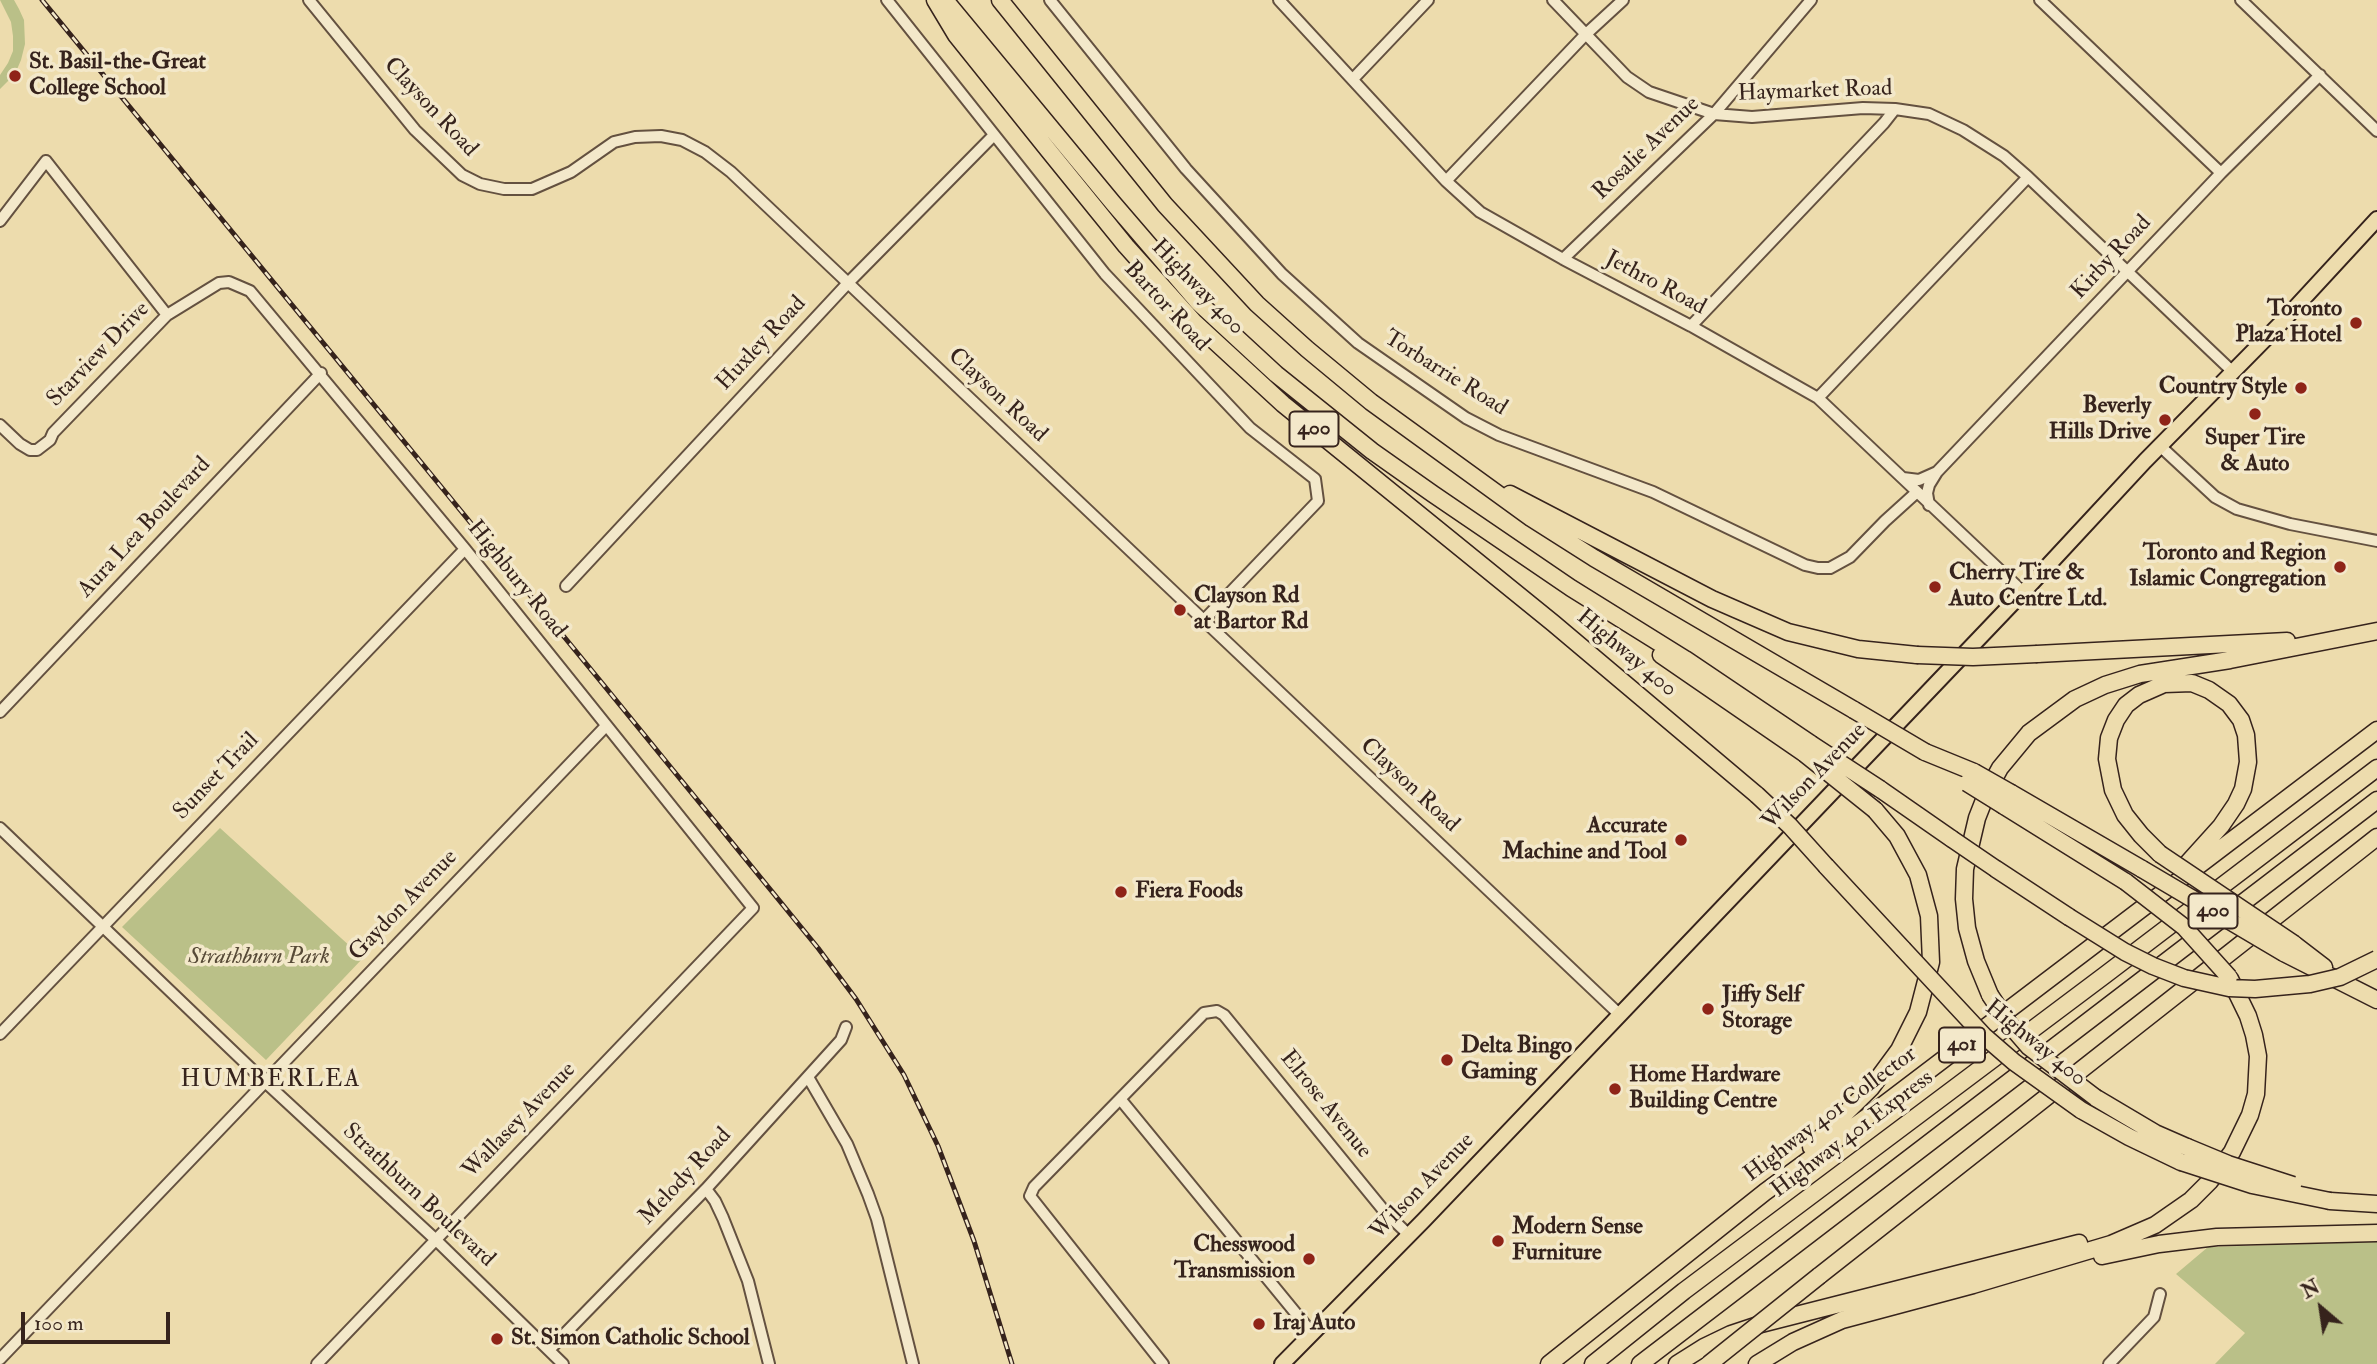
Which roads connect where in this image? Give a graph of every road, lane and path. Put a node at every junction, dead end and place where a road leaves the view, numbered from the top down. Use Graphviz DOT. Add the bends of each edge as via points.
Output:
graph roads {
  1 [pos="309,0"];
  2 [pos="887,0"];
  3 [pos="935,0"];
  4 [pos="945,0"];
  5 [pos="1000,0"];
  6 [pos="1050,0"];
  7 [pos="1279,0"];
  8 [pos="1428,0"];
  9 [pos="1553,0"];
  10 [pos="1623,0"];
  11 [pos="1811,0"];
  12 [pos="2039,0"];
  13 [pos="2241,0"];
  14 [pos="1585,35"];
  15 [pos="2320,75"];
  16 [pos="1353,79"];
  17 [pos="1895,108"];
  18 [pos="1714,114"];
  19 [pos="2377,131"];
  20 [pos="994,135"];
  21 [pos="2221,173"];
  22 [pos="2028,177"];
  23 [pos="1446,181"];
  24 [pos="2377,219"];
  25 [pos="0,221"];
  26 [pos="1563,260"];
  27 [pos="2128,272"];
  28 [pos="848,283"];
  29 [pos="239,285"];
  30 [pos="167,315"];
  31 [pos="1691,326"];
  32 [pos="2233,372"];
  33 [pos="321,373"];
  34 [pos="1818,398"];
  35 [pos="0,425"];
  36 [pos="2160,446"];
  37 [pos="1937,472"];
  38 [pos="1473,476"];
  39 [pos="1903,478"];
  40 [pos="1917,492"];
  41 [pos="1929,505"];
  42 [pos="2377,541"];
  43 [pos="465,550"];
  44 [pos="566,586"];
  45 [pos="2023,593"];
  46 [pos="1204,621"];
  47 [pos="2377,631"];
  48 [pos="2345,638"];
  49 [pos="0,712"];
  50 [pos="606,726"];
  51 [pos="2377,730"];
  52 [pos="1808,749"];
  53 [pos="2377,768"];
  54 [pos="2007,800"];
  55 [pos="2377,800"];
  56 [pos="0,828"];
  57 [pos="2377,837"];
  58 [pos="753,908"];
  59 [pos="2139,911"];
  60 [pos="104,926"];
  61 [pos="2289,948"];
  62 [pos="2377,958"];
  63 [pos="2377,1000"];
  64 [pos="1619,1014"];
  65 [pos="846,1027"];
  66 [pos="0,1034"];
  67 [pos="808,1077"];
  68 [pos="264,1082"];
  69 [pos="1121,1100"];
  70 [pos="2184,1154"];
  71 [pos="2210,1181"];
  72 [pos="706,1189"];
  73 [pos="1765,1192"];
  74 [pos="2377,1203"];
  75 [pos="2377,1233"];
  76 [pos="1409,1235"];
  77 [pos="436,1240"];
  78 [pos="1997,1278"];
  79 [pos="2160,1294"];
  80 [pos="1312,1333"];
  81 [pos="549,1350"];
  82 [pos="0,1359"];
  83 [pos="317,1364"];
  84 [pos="564,1364"];
  85 [pos="768,1364"];
  86 [pos="913,1364"];
  87 [pos="1163,1364"];
  88 [pos="1282,1364"];
  89 [pos="1549,1364"];
  90 [pos="1593,1364"];
  91 [pos="1640,1364"];
  92 [pos="1677,1364"];
  93 [pos="1709,1364"];
  94 [pos="1757,1364"];
  95 [pos="2109,1364"];
  1 -- 28 [label="street, Clayson Road" via="410,124 443,160 470,180 525,190 560,177 614,142 650,135 682,140 731,172"];
  2 -- 20 [label="street, Bartor Road"];
  3 -- 70 [label="highway, Highway 400 / 400, bridge" via="956,35 1049,151 1195,323 1283,404 1543,614 1756,795 1984,1036 2014,1062 2081,1110 2129,1137"];
  4 -- 52 [label="highway" via="1190,293 1276,374 1372,451 1613,616 1677,668"];
  5 -- 38 [label="highway, Highway 400 / 400" via="1165,205 1257,304 1371,402"];
  6 -- 40 [label="street, Torbarrie Road" via="1186,169 1282,274 1358,344 1466,418 1499,435 1653,492 1818,568 1830,568 1850,557"];
  7 -- 16 [label="street, Jethro Road"];
  8 -- 16 [label="street"];
  9 -- 14 [label="street, Haymarket Road"];
  10 -- 14 [label="street"];
  11 -- 18 [label="street, Rosalie Avenue"];
  12 -- 21 [label="street"];
  13 -- 15 [label="street"];
  14 -- 18 [label="street, Haymarket Road" via="1649,92"];
  14 -- 23 [label="street"];
  15 -- 19 [label="street"];
  15 -- 21 [label="street, Kirby Road"];
  16 -- 23 [label="street, Jethro Road"];
  17 -- 18 [label="street, Haymarket Road" via="1752,117"];
  17 -- 22 [label="street, Haymarket Road" via="1929,114 1963,130"];
  17 -- 31 [label="street"];
  18 -- 26 [label="street, Rosalie Avenue"];
  20 -- 28 [label="street, Huxley Road"];
  20 -- 46 [label="street, Bartor Road" via="1105,274 1181,356 1257,435 1315,479 1318,501"];
  21 -- 27 [label="street, Kirby Road"];
  22 -- 27 [label="street, Haymarket Road"];
  22 -- 34 [label="street"];
  23 -- 26 [label="street, Jethro Road" via="1480,212"];
  24 -- 32 [label="main road, Wilson Avenue"];
  25 -- 30 [label="street" via="47,161"];
  26 -- 31 [label="street, Jethro Road"];
  27 -- 32 [label="street, Haymarket Road"];
  27 -- 37 [label="street, Kirby Road"];
  28 -- 44 [label="street, Huxley Road"];
  28 -- 46 [label="street, Clayson Road"];
  29 -- 30 [label="street, Starview Drive" via="211,286"];
  29 -- 33 [label="street, Highbury Road" via="258,299"];
  30 -- 35 [label="street, Starview Drive" via="37,450 20,444"];
  31 -- 34 [label="street, Jethro Road"];
  32 -- 36 [label="main road, Wilson Avenue"];
  33 -- 43 [label="street, Highbury Road"];
  33 -- 49 [label="street, Aura Lea Boulevard"];
  34 -- 39 [label="street, Jethro Road"];
  36 -- 42 [label="street" via="2215,497 2237,509"];
  36 -- 45 [label="main road, Wilson Avenue"];
  37 -- 39 [label="street" via="1919,480"];
  37 -- 41 [label="street, Kirby Road" via="1929,485"];
  38 -- 48 [label="highway, bridge" via="1712,599 1788,632 1858,649 1973,657"];
  38 -- 54 [label="highway, Highway 400 / 400, bridge" via="1594,558"];
  39 -- 40 [label="street, Jethro Road"];
  40 -- 41 [label="street, Jethro Road"];
  41 -- 45 [label="street, Jethro Road"];
  43 -- 50 [label="street, Highbury Road"];
  43 -- 60 [label="street, Sunset Trail"];
  45 -- 64 [label="main road, Wilson Avenue"];
  46 -- 64 [label="street, Clayson Road"];
  47 -- 48 [label="highway"];
  48 -- 70 [label="highway, bridge" via="2140,674 2075,699 2029,733 2000,768 1977,818 1965,869 1964,899 1967,928 1990,995 2029,1047 2096,1098"];
  50 -- 58 [label="street, Highbury Road"];
  50 -- 68 [label="street, Gaydon Avenue"];
  51 -- 59 [label="highway, Highway 401 Collector / 401"];
  52 -- 62 [label="highway, bridge" via="1880,789 2125,952 2184,978 2229,988 2310,984"];
  52 -- 73 [label="highway, bridge" via="1875,810 1907,852 1926,900 1931,962 1918,1012 1886,1069"];
  53 -- 90 [label="highway, Highway 401 Express / 401"];
  54 -- 61 [label="highway, 400, bridge"];
  54 -- 71 [label="highway, bridge" via="2184,927 2229,977 2254,1035 2256,1094 2241,1136"];
  55 -- 91 [label="highway, 401"];
  56 -- 60 [label="street, Strathburn Boulevard"];
  57 -- 93 [label="highway, bridge"];
  58 -- 77 [label="street, Wallasey Avenue"];
  59 -- 61 [label="highway, bridge" via="2181,871 2221,826 2236,804 2246,776 2249,748 2241,720 2229,704 2192,683 2164,684 2126,705 2109,738 2107,759 2113,790 2125,815 2160,853"];
  59 -- 73 [label="highway, Highway 401 Collector / 401"];
  60 -- 66 [label="street, Sunset Trail"];
  60 -- 68 [label="street, Strathburn Boulevard"];
  61 -- 63 [label="highway"];
  64 -- 76 [label="main road, Wilson Avenue"];
  65 -- 67 [label="street, Melody Road" via="841,1040"];
  67 -- 72 [label="street, Melody Road"];
  67 -- 86 [label="street" via="847,1144 868,1194"];
  68 -- 77 [label="street, Strathburn Boulevard"];
  68 -- 82 [label="street, Gaydon Avenue"];
  69 -- 76 [label="street, Elrose Avenue" via="1204,1013 1217,1011"];
  69 -- 80 [label="street"];
  69 -- 87 [label="street" via="1030,1196"];
  70 -- 74 [label="highway, bridge" via="2330,1197"];
  71 -- 78 [label="highway" via="2174,1214 2137,1234"];
  71 -- 92 [label="highway" via="2122,1228 2027,1258 1761,1324 1731,1334"];
  72 -- 81 [label="street, Melody Road"];
  72 -- 85 [label="street" via="748,1281"];
  73 -- 89 [label="highway, Highway 401 Collector / 401"];
  75 -- 78 [label="highway" via="2185,1240"];
  76 -- 80 [label="main road, Wilson Avenue"];
  77 -- 81 [label="street, Strathburn Boulevard"];
  77 -- 83 [label="street, Wallasey Avenue"];
  78 -- 94 [label="highway" via="1829,1325"];
  79 -- 95 [label="street" via="2154,1317"];
  80 -- 88 [label="main road, Wilson Avenue"];
  81 -- 84 [label="street, Strathburn Boulevard"];
}
